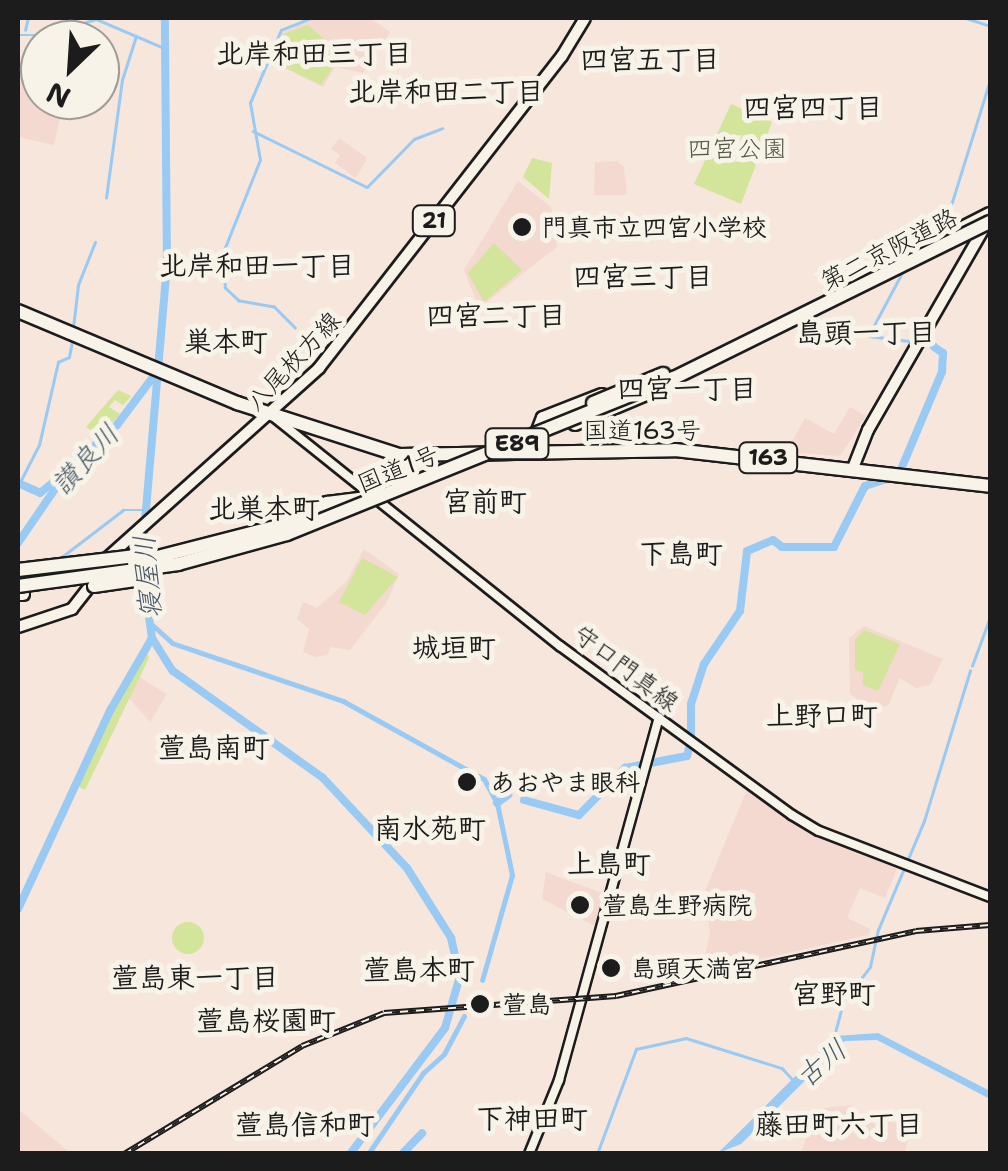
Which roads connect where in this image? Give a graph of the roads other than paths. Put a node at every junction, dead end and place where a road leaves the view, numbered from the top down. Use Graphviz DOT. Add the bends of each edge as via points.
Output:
graph roads {
  1 [pos="585,18"];
  2 [pos="990,219"];
  3 [pos="873,278"];
  4 [pos="18,309"];
  5 [pos="737,350"];
  6 [pos="639,382"];
  7 [pos="274,413"];
  8 [pos="287,424"];
  9 [pos="531,451"];
  10 [pos="422,454"];
  11 [pos="855,467"];
  12 [pos="990,484"];
  13 [pos="382,498"];
  14 [pos="271,536"];
  15 [pos="197,550"];
  16 [pos="135,568"];
  17 [pos="98,574"];
  18 [pos="21,584"];
  19 [pos="18,626"];
  20 [pos="659,718"];
  21 [pos="990,897"];
  22 [pos="528,1154"];
  1 -- 7 [label="main road, 八尾枚方線 / 21" via="346,334"];
  2 -- 3 [label="highway, 国道1号"];
  2 -- 11 [label="main road" via="868,430"];
  2 -- 14 [label="highway, 第二京阪道路 / E89, bridge" via="734,344"];
  2 -- 18 [label="highway, 第二京阪道路 / E89, bridge" via="674,378 255,544 146,570"];
  3 -- 5 [label="highway, 国道1号, bridge"];
  3 -- 6 [label="highway, 国道1号, bridge"];
  4 -- 7 [label="highway, 国道163号 / 163"];
  5 -- 9 [label="highway, bridge" via="540,438"];
  5 -- 14 [label="highway, 国道1号, bridge"];
  6 -- 9 [label="highway, bridge" via="543,418"];
  6 -- 15 [label="highway, 国道1号, bridge" via="364,498"];
  7 -- 8 [label="highway, 国道163号 / 163"];
  7 -- 10 [label="highway, 国道163号 / 163"];
  7 -- 17 [label="main road, 八尾枚方線 / 21" via="136,527"];
  8 -- 10 [label="highway, 国道163号 / 163"];
  8 -- 13 [label="main road, 守口門真線"];
  9 -- 10 [label="highway, 国道163号 / 163"];
  9 -- 11 [label="highway, 国道163号 / 163" via="676,447"];
  10 -- 13 [label="highway" via="411,482"];
  11 -- 12 [label="highway, 国道163号 / 163"];
  13 -- 14 [label="highway, bridge" via="342,517"];
  13 -- 15 [label="highway, bridge" via="327,502"];
  13 -- 20 [label="main road, 守口門真線"];
  14 -- 16 [label="highway, 国道1号, bridge"];
  14 -- 18 [label="highway, 第二京阪道路 / E89, bridge"];
  15 -- 16 [label="highway, 国道1号, bridge"];
  16 -- 17 [label="highway, 国道1号"];
  17 -- 18 [label="highway, 国道1号"];
  17 -- 19 [label="main road, 八尾枚方線 / 21" via="72,610"];
  20 -- 21 [label="main road, 守口門真線" via="818,831"];
  20 -- 22 [label="main road" via="559,1080"];
}
